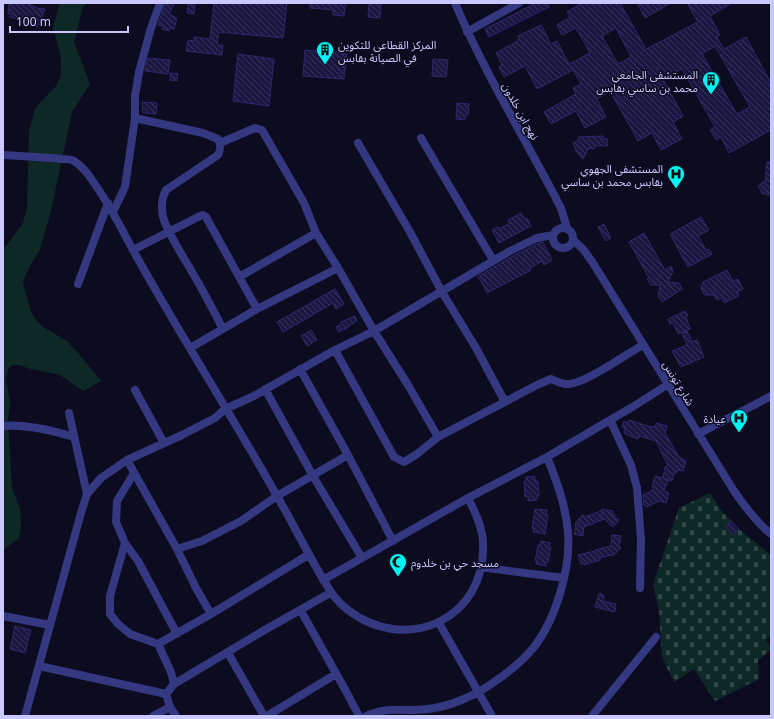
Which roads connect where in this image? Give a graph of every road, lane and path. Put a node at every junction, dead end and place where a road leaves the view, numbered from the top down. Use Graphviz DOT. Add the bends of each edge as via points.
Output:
graph roads {
  1 [pos="160,3"];
  2 [pos="455,3"];
  3 [pos="519,3"];
  4 [pos="467,32"];
  5 [pos="135,118"];
  6 [pos="421,138"];
  7 [pos="220,143"];
  8 [pos="358,143"];
  9 [pos="3,155"];
  10 [pos="108,203"];
  11 [pos="113,212"];
  12 [pos="567,228"];
  13 [pos="169,231"];
  14 [pos="316,233"];
  15 [pos="553,235"];
  16 [pos="573,240"];
  17 [pos="133,250"];
  18 [pos="493,260"];
  19 [pos="338,268"];
  20 [pos="240,277"];
  21 [pos="78,284"];
  22 [pos="442,292"];
  23 [pos="257,309"];
  24 [pos="223,329"];
  25 [pos="374,331"];
  26 [pos="643,345"];
  27 [pos="190,348"];
  28 [pos="335,350"];
  29 [pos="300,369"];
  30 [pos="667,385"];
  31 [pos="265,389"];
  32 [pos="135,390"];
  33 [pos="771,396"];
  34 [pos="505,402"];
  35 [pos="225,409"];
  36 [pos="69,412"];
  37 [pos="610,420"];
  38 [pos="3,426"];
  39 [pos="698,434"];
  40 [pos="74,437"];
  41 [pos="438,437"];
  42 [pos="164,443"];
  43 [pos="348,455"];
  44 [pos="547,457"];
  45 [pos="127,460"];
  46 [pos="134,473"];
  47 [pos="313,476"];
  48 [pos="87,494"];
  49 [pos="277,496"];
  50 [pos="468,498"];
  51 [pos="771,534"];
  52 [pos="393,541"];
  53 [pos="125,542"];
  54 [pos="177,549"];
  55 [pos="308,555"];
  56 [pos="362,558"];
  57 [pos="480,567"];
  58 [pos="564,578"];
  59 [pos="323,580"];
  60 [pos="640,588"];
  61 [pos="330,593"];
  62 [pos="301,611"];
  63 [pos="211,614"];
  64 [pos="3,616"];
  65 [pos="439,623"];
  66 [pos="50,625"];
  67 [pos="176,634"];
  68 [pos="656,637"];
  69 [pos="158,644"];
  70 [pos="228,652"];
  71 [pos="39,666"];
  72 [pos="336,674"];
  73 [pos="174,684"];
  74 [pos="478,692"];
  75 [pos="166,694"];
  76 [pos="170,707"];
  77 [pos="25,716"];
  78 [pos="153,716"];
  79 [pos="176,716"];
  80 [pos="265,716"];
  81 [pos="359,716"];
  82 [pos="366,716"];
  83 [pos="492,716"];
  84 [pos="592,716"];
  1 -- 5 [label="street" via="141,61 135,96"];
  2 -- 4 [label="street, نهج ابن خلدون"];
  3 -- 4 [label="street"];
  4 -- 12 [label="street, نهج ابن خلدون" via="560,204"];
  5 -- 7 [label="street" via="203,133 218,139"];
  5 -- 11 [label="street" via="125,187"];
  6 -- 18 [label="street"];
  7 -- 13 [label="street" via="221,150 218,155 166,190 161,206"];
  7 -- 14 [label="street" via="255,128 262,130 304,203"];
  8 -- 22 [label="street"];
  9 -- 10 [label="street" via="73,160 87,173"];
  10 -- 11 [label="street"];
  10 -- 21 [label="street"];
  11 -- 17 [label="street"];
  12 -- 15 [label="street" via="560,228"];
  12 -- 16 [label="street" via="572,233"];
  13 -- 17 [label="street"];
  13 -- 20 [label="street" via="203,215"];
  13 -- 24 [label="street"];
  14 -- 19 [label="street"];
  14 -- 20 [label="street"];
  15 -- 16 [label="street" via="554,243 561,247 568,246"];
  15 -- 18 [label="street" via="537,238"];
  16 -- 26 [label="street, شارع تونس" via="588,255"];
  17 -- 27 [label="street"];
  18 -- 22 [label="street"];
  19 -- 23 [label="street"];
  19 -- 25 [label="street"];
  20 -- 23 [label="street"];
  22 -- 25 [label="street"];
  22 -- 34 [label="street"];
  23 -- 24 [label="street"];
  24 -- 27 [label="street"];
  25 -- 28 [label="street"];
  25 -- 41 [label="street"];
  26 -- 30 [label="street, شارع تونس"];
  26 -- 34 [label="street" via="588,378 575,383 561,384 551,379"];
  27 -- 35 [label="street"];
  28 -- 29 [label="street"];
  28 -- 41 [label="street" via="394,457 404,462"];
  29 -- 31 [label="street"];
  29 -- 43 [label="street"];
  30 -- 37 [label="street"];
  30 -- 39 [label="street, شارع تونس"];
  31 -- 35 [label="street"];
  31 -- 47 [label="street"];
  32 -- 42 [label="street"];
  33 -- 39 [label="street"];
  34 -- 41 [label="street"];
  35 -- 42 [label="street" via="215,418"];
  35 -- 49 [label="street"];
  36 -- 40 [label="street"];
  37 -- 44 [label="street"];
  37 -- 60 [label="street" via="631,465 637,488 641,540"];
  38 -- 40 [label="street" via="18,425 52,430"];
  39 -- 51 [label="street, شارع تونس" via="747,510"];
  40 -- 48 [label="street"];
  42 -- 45 [label="street"];
  43 -- 47 [label="street"];
  43 -- 52 [label="street"];
  44 -- 50 [label="street"];
  44 -- 58 [label="street" via="566,516 568,546"];
  45 -- 46 [label="street"];
  45 -- 48 [label="street" via="101,478"];
  46 -- 53 [label="street" via="117,501 116,522"];
  46 -- 54 [label="street"];
  47 -- 49 [label="street"];
  47 -- 56 [label="street"];
  48 -- 66 [label="street"];
  49 -- 54 [label="street" via="241,521 202,541"];
  49 -- 55 [label="street"];
  50 -- 52 [label="street"];
  50 -- 57 [label="street" via="482,530"];
  52 -- 56 [label="street"];
  53 -- 67 [label="street" via="138,561"];
  53 -- 69 [label="street" via="110,596 110,614 130,634"];
  54 -- 63 [label="street"];
  55 -- 59 [label="street"];
  55 -- 63 [label="street"];
  56 -- 59 [label="street"];
  57 -- 58 [label="street"];
  57 -- 65 [label="street" via="470,594"];
  58 -- 74 [label="street" via="556,605 534,647 512,669"];
  59 -- 61 [label="street"];
  61 -- 62 [label="street"];
  61 -- 65 [label="street" via="361,619 388,629 408,630"];
  62 -- 70 [label="street"];
  62 -- 72 [label="street"];
  63 -- 67 [label="street"];
  64 -- 66 [label="street"];
  65 -- 74 [label="street"];
  66 -- 71 [label="street"];
  67 -- 69 [label="street"];
  68 -- 84 [label="street"];
  69 -- 73 [label="street"];
  70 -- 73 [label="street"];
  70 -- 80 [label="street"];
  71 -- 75 [label="street"];
  71 -- 77 [label="street"];
  72 -- 80 [label="street"];
  72 -- 81 [label="street"];
  73 -- 75 [label="street"];
  74 -- 82 [label="street" via="442,706 414,710 396,709"];
  74 -- 83 [label="street"];
  75 -- 76 [label="street"];
  76 -- 78 [label="street"];
  76 -- 79 [label="street"];
}
